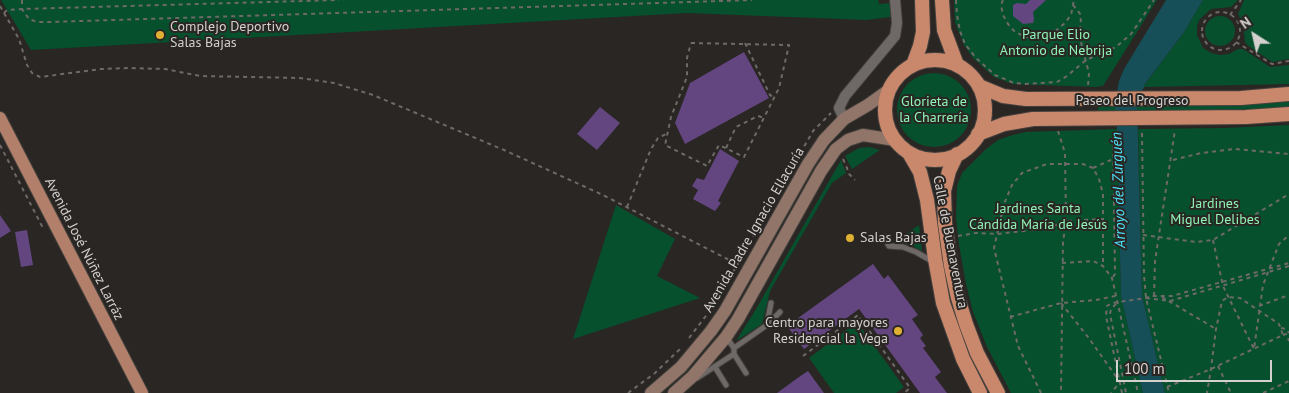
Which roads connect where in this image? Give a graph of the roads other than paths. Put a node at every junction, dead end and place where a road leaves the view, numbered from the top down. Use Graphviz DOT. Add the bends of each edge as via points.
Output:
graph roads {
  1 [pos="896,0"];
  2 [pos="922,0"];
  3 [pos="942,0"];
  4 [pos="913,65"];
  5 [pos="957,65"];
  6 [pos="978,86"];
  7 [pos="888,90"];
  8 [pos="1289,94"];
  9 [pos="1289,114"];
  10 [pos="0,118"];
  11 [pos="844,119"];
  12 [pos="978,134"];
  13 [pos="895,140"];
  14 [pos="909,153"];
  15 [pos="957,154"];
  16 [pos="884,237"];
  17 [pos="935,259"];
  18 [pos="771,303"];
  19 [pos="780,312"];
  20 [pos="767,325"];
  21 [pos="726,337"];
  22 [pos="734,348"];
  23 [pos="734,354"];
  24 [pos="715,367"];
  25 [pos="746,373"];
  26 [pos="726,385"];
  27 [pos="676,392"];
  28 [pos="142,393"];
  29 [pos="651,393"];
  30 [pos="980,393"];
  31 [pos="998,393"];
  1 -- 11 [label="street" via="895,36 845,96 839,108"];
  2 -- 4 [label="highway" via="923,32"];
  3 -- 5 [label="highway" via="944,30"];
  4 -- 5 [label="highway" via="927,60 942,60"];
  4 -- 7 [label="highway" via="903,71"];
  5 -- 6 [label="highway"];
  6 -- 8 [label="highway, Paseo del Progreso" via="1015,98 1241,98"];
  6 -- 12 [label="highway" via="984,110"];
  7 -- 11 [label="main road, Avenida Padre Ignacio Ellacuría"];
  7 -- 13 [label="highway" via="884,107 887,125"];
  9 -- 12 [label="highway, Paseo del Progreso" via="1022,120"];
  10 -- 28 [label="main road, Avenida José Núñez Larráz" via="18,167"];
  11 -- 29 [label="main road, Avenida Padre Ignacio Ellacuría" via="824,140 742,267 725,311 699,348"];
  12 -- 15 [label="highway"];
  13 -- 14 [label="highway"];
  13 -- 21 [label="main road, Avenida Padre Ignacio Ellacuría" via="863,135 848,140 836,150"];
  14 -- 15 [label="highway" via="925,159"];
  14 -- 17 [label="highway, Calle de Buenaventura" via="920,172 927,200"];
  15 -- 31 [label="highway, Calle de Buenaventura" via="944,191 951,266 966,324"];
  16 -- 17 [label="lane" via="889,246 903,247 926,259"];
  17 -- 30 [label="highway, Calle de Buenaventura" via="951,328"];
  18 -- 20 [label="lane"];
  19 -- 20 [label="lane"];
  20 -- 22 [label="lane"];
  21 -- 22 [label="lane"];
  21 -- 27 [label="main road, Avenida Padre Ignacio Ellacuría"];
  22 -- 23 [label="lane"];
  23 -- 24 [label="lane, Avenida Padre Ignacio Ellacuría"];
  23 -- 25 [label="lane"];
  24 -- 26 [label="lane"];
  24 -- 27 [label="lane, Avenida Padre Ignacio Ellacuría"];
}
